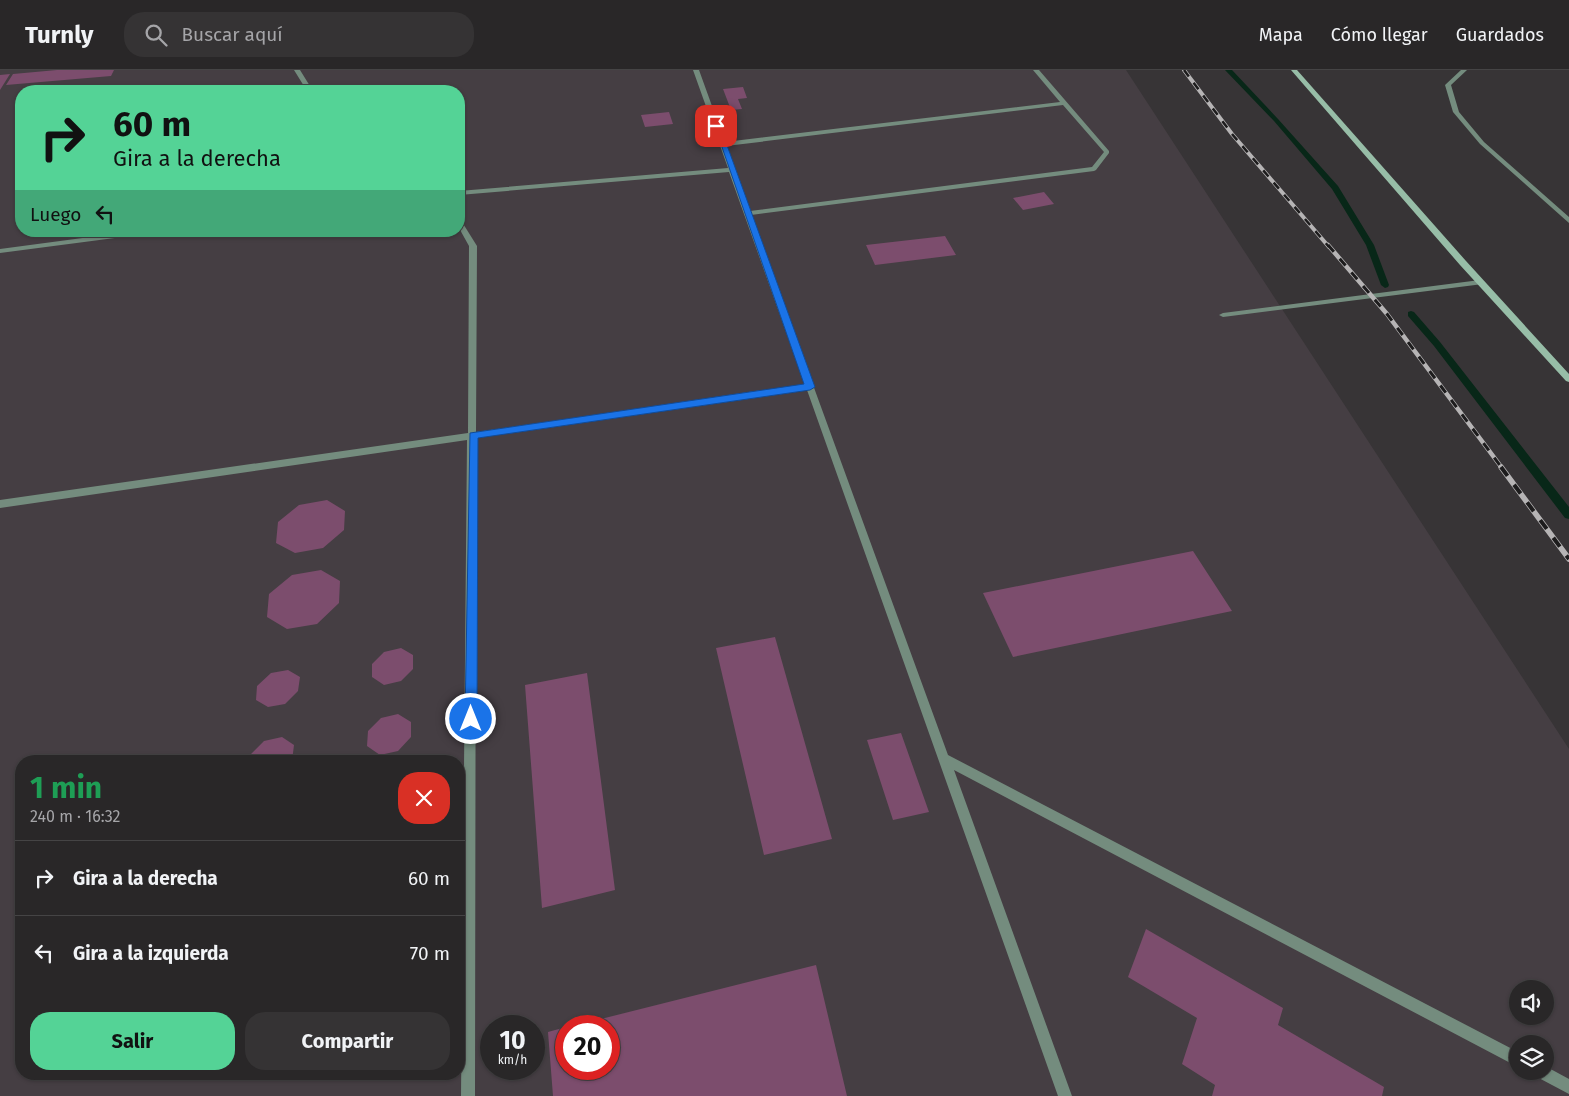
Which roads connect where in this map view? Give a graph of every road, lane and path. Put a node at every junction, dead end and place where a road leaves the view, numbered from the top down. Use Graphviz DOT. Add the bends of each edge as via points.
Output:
graph roads {
  1 [pos="297,70"];
  2 [pos="696,70"];
  3 [pos="1036,70"];
  4 [pos="1294,70"];
  5 [pos="1464,70"];
  6 [pos="306,85"];
  7 [pos="1065,103"];
  8 [pos="723,144"];
  9 [pos="732,170"];
  10 [pos="465,192"];
  11 [pos="747,213"];
  12 [pos="1569,221"];
  13 [pos="465,232"];
  14 [pos="107,237"];
  15 [pos="0,251"];
  16 [pos="1480,282"];
  17 [pos="1223,315"];
  18 [pos="1569,380"];
  19 [pos="810,387"];
  20 [pos="473,436"];
  21 [pos="0,504"];
  22 [pos="944,759"];
  23 [pos="1509,1055"];
  24 [pos="1554,1079"];
  25 [pos="1569,1087"];
  26 [pos="468,1096"];
  27 [pos="1065,1096"];
  1 -- 6 [label="lane"];
  2 -- 8 [label="lane"];
  3 -- 7 [label="lane"];
  4 -- 16 [label="main road"];
  5 -- 12 [label="lane" via="1448,85 1456,112 1482,143"];
  7 -- 8 [label="lane"];
  7 -- 11 [label="lane" via="1107,152 1094,169"];
  8 -- 9 [label="lane"];
  9 -- 10 [label="lane"];
  9 -- 11 [label="lane"];
  11 -- 19 [label="lane"];
  13 -- 20 [label="lane" via="474,246"];
  14 -- 15 [label="lane"];
  16 -- 17 [label="lane"];
  16 -- 18 [label="main road"];
  19 -- 20 [label="lane"];
  19 -- 22 [label="lane"];
  20 -- 21 [label="lane"];
  20 -- 26 [label="lane"];
  22 -- 23 [label="lane"];
  22 -- 27 [label="lane"];
  24 -- 25 [label="lane"];
}
